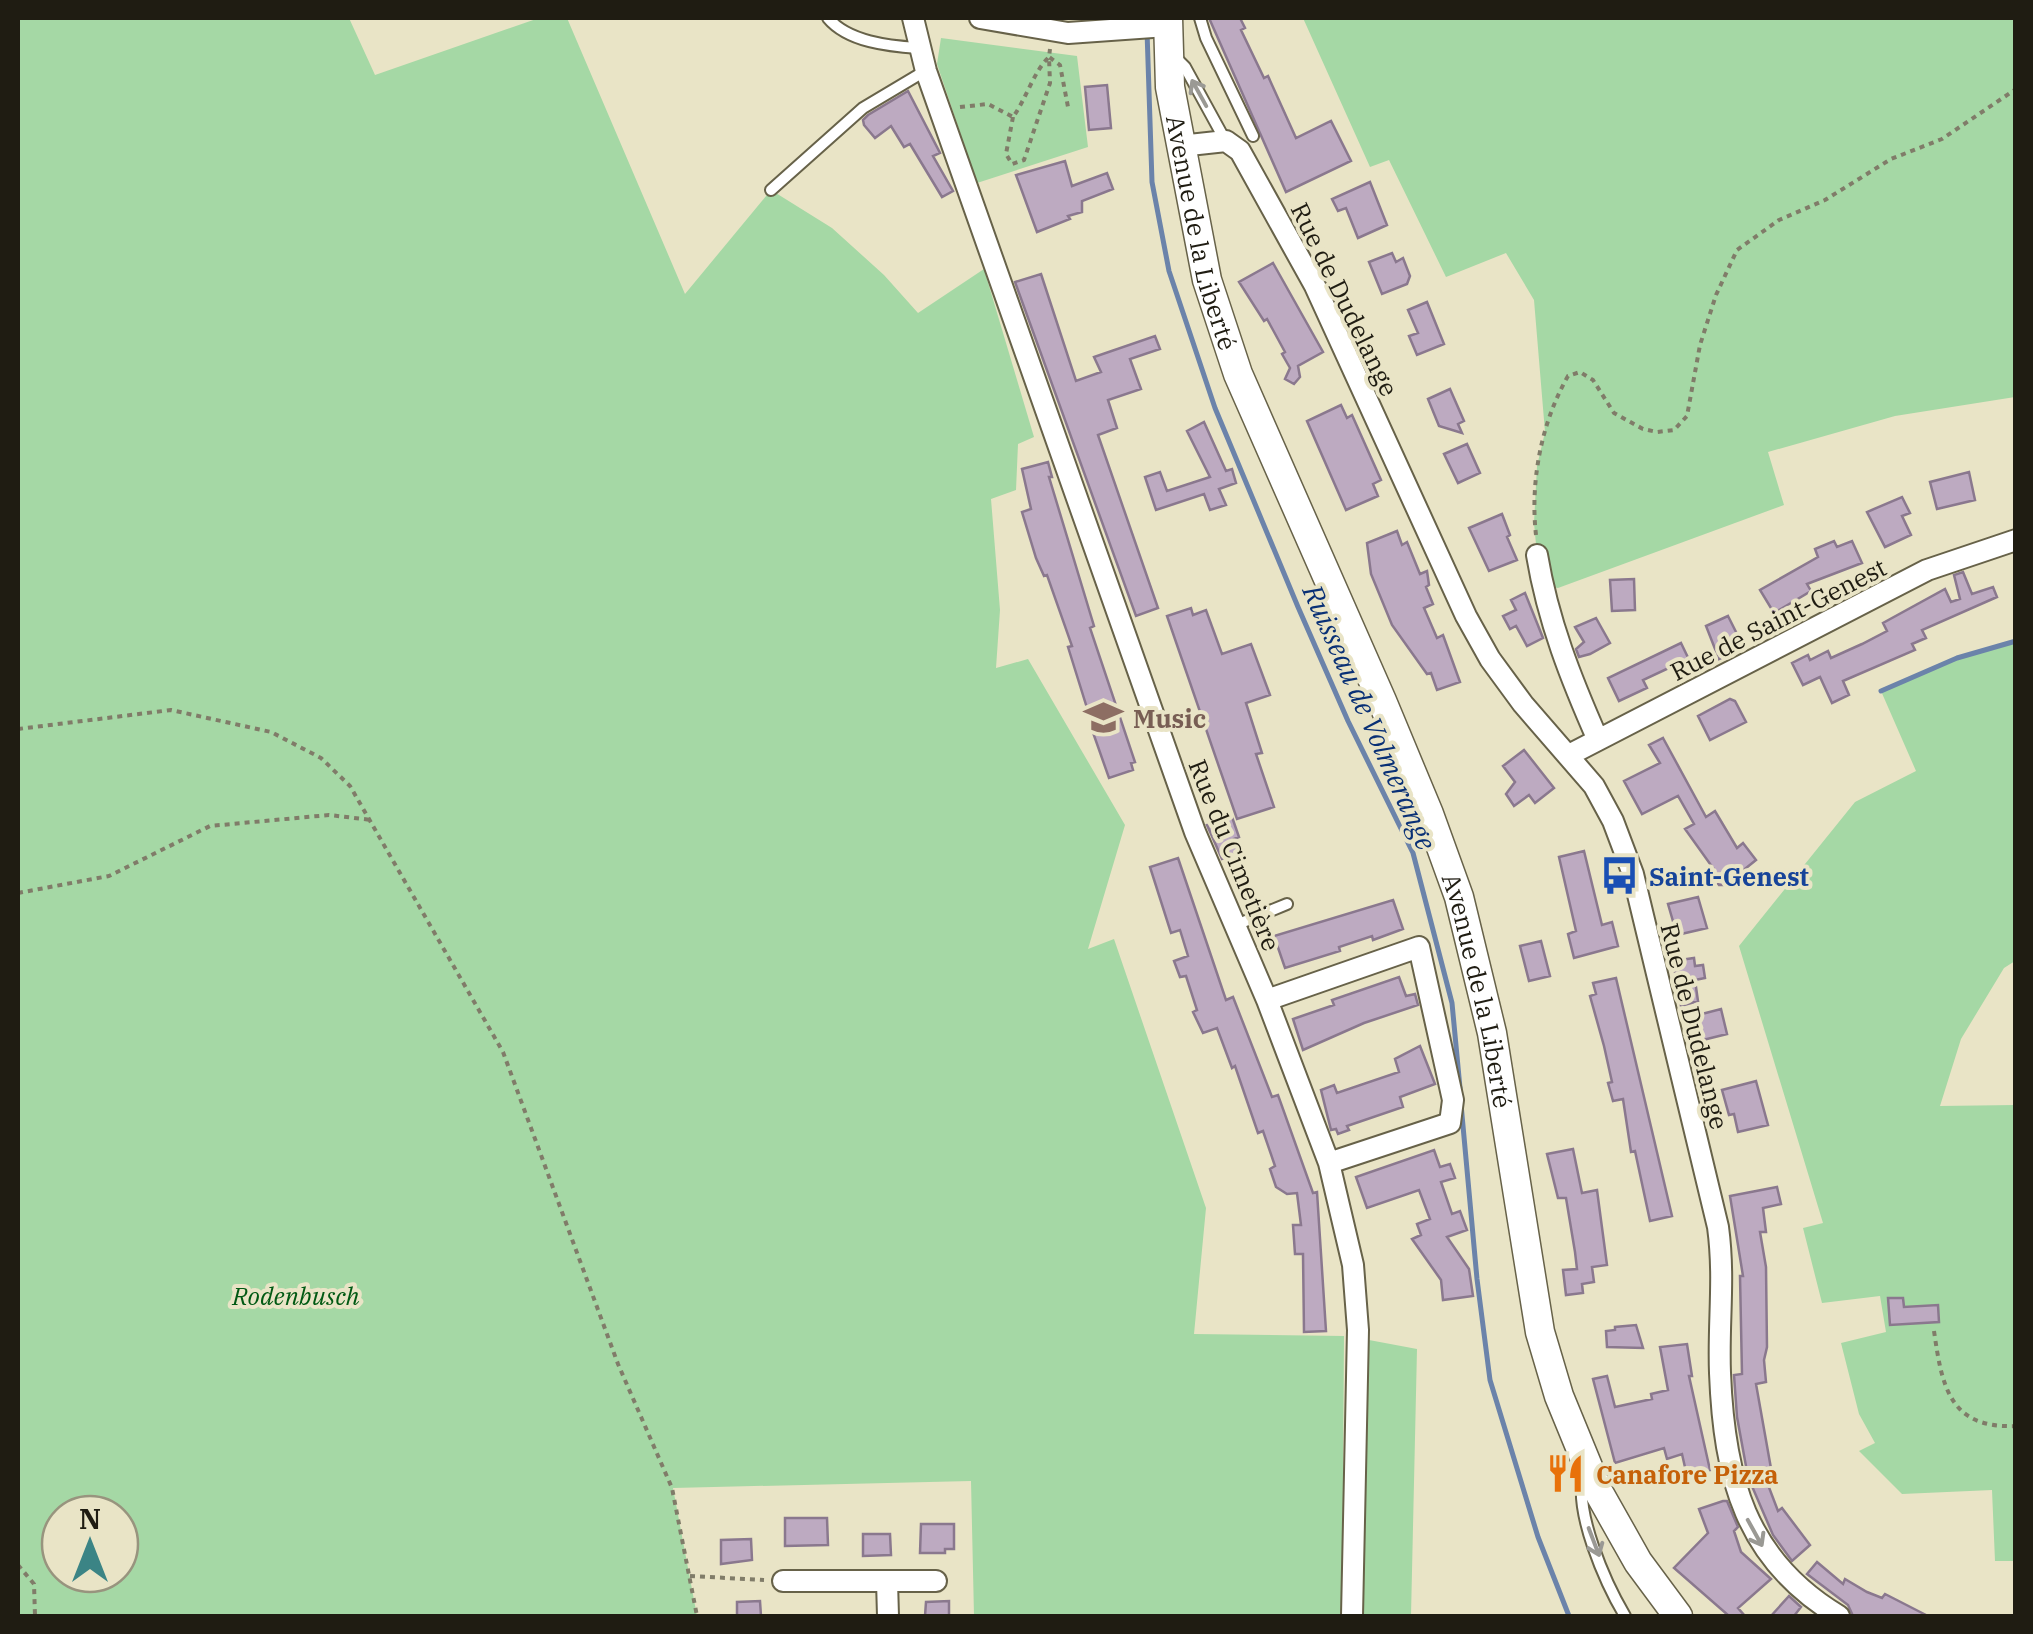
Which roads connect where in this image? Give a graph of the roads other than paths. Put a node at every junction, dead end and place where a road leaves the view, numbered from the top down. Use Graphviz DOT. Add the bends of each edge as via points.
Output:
graph roads {
  1 [pos="828,18"];
  2 [pos="914,18"];
  3 [pos="980,18"];
  4 [pos="1200,18"];
  5 [pos="1168,31"];
  6 [pos="918,48"];
  7 [pos="926,71"];
  8 [pos="1253,136"];
  9 [pos="1226,140"];
  10 [pos="1180,146"];
  11 [pos="771,190"];
  12 [pos="2016,540"];
  13 [pos="1538,555"];
  14 [pos="1598,740"];
  15 [pos="1569,755"];
  16 [pos="1287,904"];
  17 [pos="1234,926"];
  18 [pos="1267,1000"];
  19 [pos="1329,1163"];
  20 [pos="1587,1464"];
  21 [pos="784,1580"];
  22 [pos="936,1580"];
  23 [pos="888,1582"];
  24 [pos="888,1616"];
  25 [pos="1352,1616"];
  26 [pos="1625,1616"];
  27 [pos="1678,1616"];
  28 [pos="1839,1616"];
  1 -- 6 [label="lane" via="875,44"];
  2 -- 6 [label="street, Rue du Cimetière"];
  3 -- 5 [label="street" via="1052,32"];
  4 -- 8 [label="lane"];
  9 -- 5 [label="lane, one-way"];
  5 -- 10 [label="main road, Avenue de la Liberté"];
  6 -- 7 [label="street, Rue du Cimetière"];
  7 -- 11 [label="lane" via="863,108"];
  7 -- 17 [label="street, Rue du Cimetière"];
  9 -- 10 [label="street"];
  9 -- 15 [label="street, Rue de Dudelange" via="1240,150 1316,286 1466,616 1523,704"];
  10 -- 20 [label="main road, Avenue de la Liberté" via="1207,280 1238,374 1382,700 1459,897 1492,1033 1540,1332"];
  12 -- 14 [label="street, Rue de Saint-Genest" via="1927,570"];
  13 -- 14 [label="street" via="1564,662"];
  14 -- 15 [label="street, Rue de Saint-Genest"];
  15 -- 28 [label="street, Rue de Dudelange, one-way" via="1613,821 1633,874 1718,1227 1724,1270 1720,1371 1735,1492 1754,1535 1780,1570"];
  16 -- 17 [label="lane"];
  17 -- 18 [label="street, Rue du Cimetière"];
  18 -- 19 [label="street, Rue du Cimetière"];
  18 -- 19 [label="street" via="1419,947 1453,1100 1450,1123"];
  19 -- 25 [label="street, Rue du Cimetière" via="1353,1265 1358,1330"];
  20 -- 26 [label="lane, one-way" via="1581,1508"];
  20 -- 27 [label="main road, Avenue de la Liberté" via="1638,1562"];
  21 -- 23 [label="street"];
  22 -- 23 [label="street"];
  23 -- 24 [label="street"];
}
